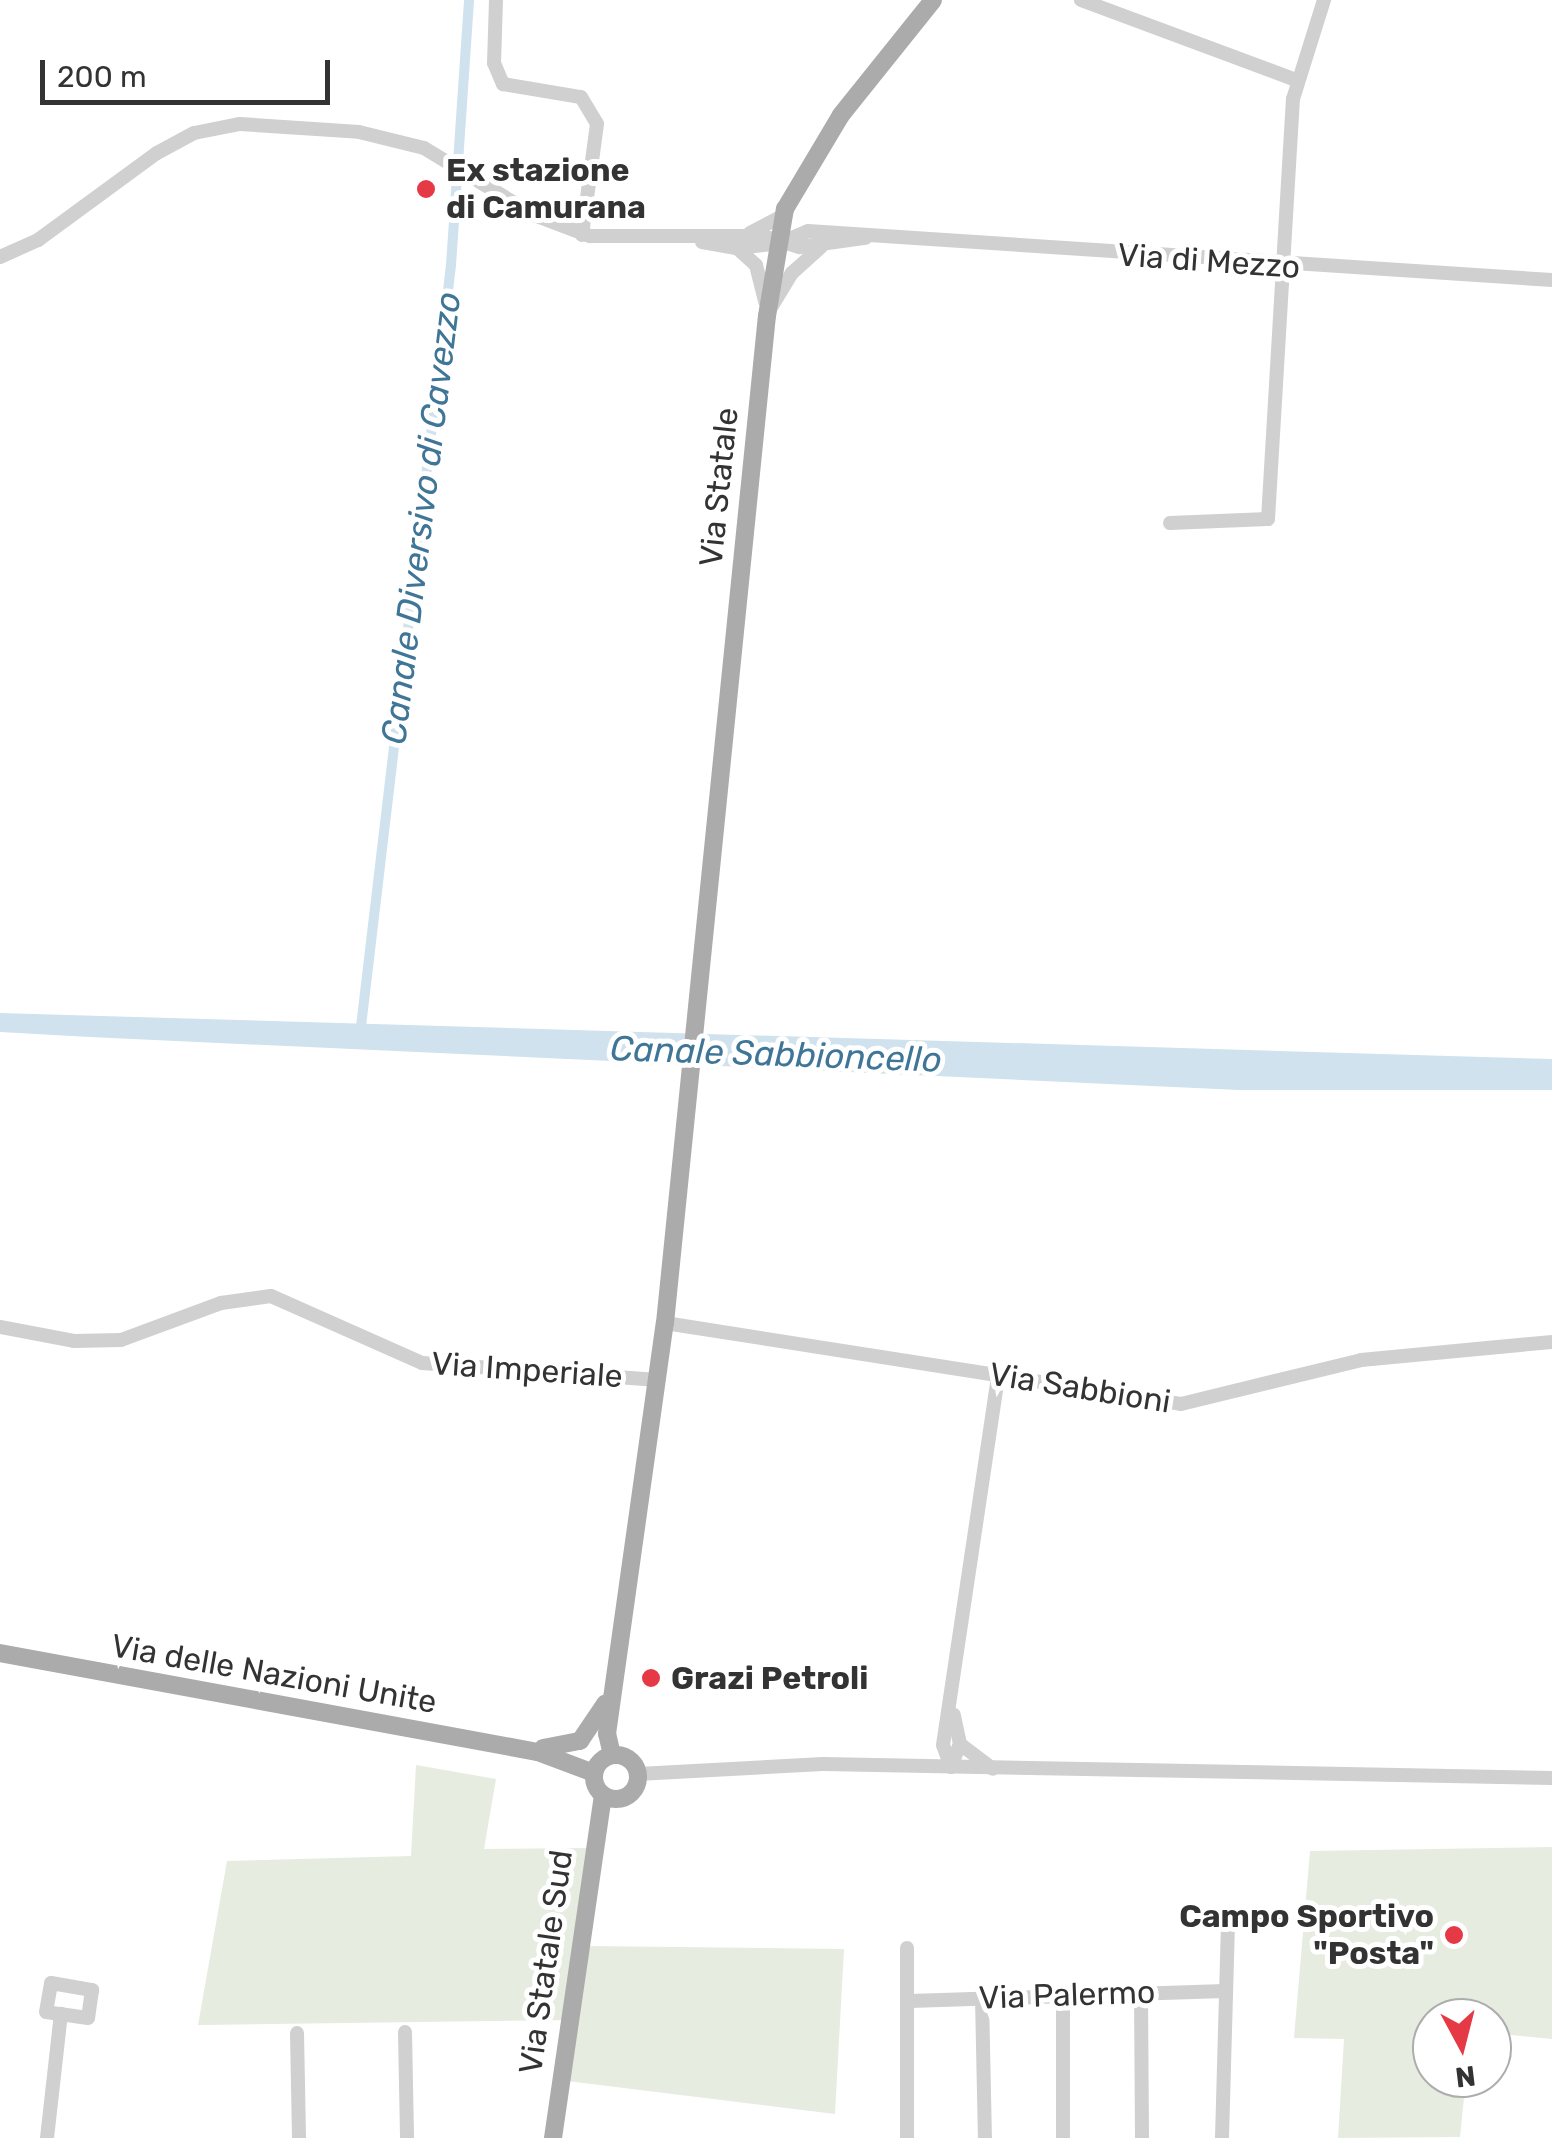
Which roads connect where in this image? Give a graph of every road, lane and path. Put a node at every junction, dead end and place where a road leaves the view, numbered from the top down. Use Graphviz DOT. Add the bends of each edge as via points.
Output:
graph roads {
  1 [pos="496,0"];
  2 [pos="932,0"];
  3 [pos="1082,0"];
  4 [pos="1324,0"];
  5 [pos="1296,80"];
  6 [pos="785,209"];
  7 [pos="798,230"];
  8 [pos="582,234"];
  9 [pos="865,238"];
  10 [pos="739,242"];
  11 [pos="780,243"];
  12 [pos="822,246"];
  13 [pos="0,257"];
  14 [pos="1283,266"];
  15 [pos="1552,280"];
  16 [pos="766,316"];
  17 [pos="1170,523"];
  18 [pos="665,1323"];
  19 [pos="0,1327"];
  20 [pos="1552,1342"];
  21 [pos="998,1375"];
  22 [pos="658,1380"];
  23 [pos="0,1654"];
  24 [pos="616,1672"];
  25 [pos="954,1714"];
  26 [pos="960,1744"];
  27 [pos="943,1745"];
  28 [pos="538,1752"];
  29 [pos="612,1755"];
  30 [pos="908,1766"];
  31 [pos="950,1768"];
  32 [pos="993,1769"];
  33 [pos="594,1772"];
  34 [pos="638,1774"];
  35 [pos="1552,1778"];
  36 [pos="603,1794"];
  37 [pos="1278,1916"];
  38 [pos="907,1948"];
  39 [pos="1224,1992"];
  40 [pos="1140,1993"];
  41 [pos="1063,1994"];
  42 [pos="982,1998"];
  43 [pos="910,2001"];
  44 [pos="61,2014"];
  45 [pos="297,2032"];
  46 [pos="405,2032"];
  47 [pos="47,2138"];
  48 [pos="299,2138"];
  49 [pos="407,2138"];
  50 [pos="553,2138"];
  51 [pos="907,2138"];
  52 [pos="985,2138"];
  53 [pos="1064,2138"];
  54 [pos="1142,2138"];
  55 [pos="1222,2138"];
  1 -- 8 [label="street" via="494,63 503,84 581,97 596,124"];
  2 -- 6 [label="main road, Via Statale" via="841,116"];
  3 -- 5 [label="street"];
  4 -- 5 [label="street"];
  5 -- 14 [label="street"];
  6 -- 7 [label="street"];
  6 -- 10 [label="street"];
  6 -- 11 [label="main road, Via Statale"];
  7 -- 9 [label="street"];
  7 -- 11 [label="street"];
  8 -- 10 [label="street"];
  8 -- 13 [label="street" via="534,215 439,154 293,124 194,132 38,240"];
  9 -- 12 [label="street"];
  9 -- 14 [label="street, Via di Mezzo"];
  10 -- 11 [label="street"];
  10 -- 16 [label="street" via="756,265"];
  11 -- 12 [label="street"];
  11 -- 16 [label="main road, Via Statale"];
  12 -- 16 [label="street" via="792,272"];
  14 -- 15 [label="street, Via di Mezzo"];
  14 -- 17 [label="street" via="1268,519"];
  16 -- 18 [label="main road, Via Statale"];
  18 -- 21 [label="street, Via Sabbioni"];
  18 -- 22 [label="main road, Via Statale"];
  19 -- 22 [label="street, Via Imperiale" via="110,1341 221,1303 271,1296 422,1363"];
  20 -- 21 [label="street, Via Sabbioni" via="1361,1360 1181,1404"];
  21 -- 25 [label="street"];
  22 -- 24 [label="main road, Via Statale"];
  23 -- 28 [label="main road, Via delle Nazioni Unite"];
  24 -- 28 [label="main road, Via delle Nazioni Unite" via="586,1737"];
  24 -- 29 [label="main road"];
  25 -- 26 [label="street"];
  25 -- 27 [label="street"];
  26 -- 31 [label="street"];
  26 -- 32 [label="street"];
  27 -- 30 [label="street"];
  27 -- 31 [label="street"];
  28 -- 33 [label="main road, Via delle Nazioni Unite"];
  29 -- 33 [label="main road"];
  29 -- 34 [label="main road" via="629,1758"];
  30 -- 31 [label="street"];
  30 -- 34 [label="street"];
  31 -- 32 [label="street"];
  32 -- 35 [label="street"];
  33 -- 36 [label="main road"];
  34 -- 36 [label="main road" via="630,1794"];
  36 -- 50 [label="main road, Via Statale Sud"];
  37 -- 39 [label="street" via="1229,1920"];
  38 -- 43 [label="street"];
  39 -- 40 [label="street, Via Palermo"];
  39 -- 55 [label="street"];
  40 -- 41 [label="street, Via Palermo"];
  40 -- 54 [label="street"];
  41 -- 42 [label="street, Via Palermo"];
  41 -- 53 [label="street"];
  42 -- 43 [label="street, Via Palermo"];
  42 -- 52 [label="street"];
  43 -- 51 [label="street"];
  44 -- 47 [label="street"];
  45 -- 48 [label="street"];
  46 -- 49 [label="street"];
}
